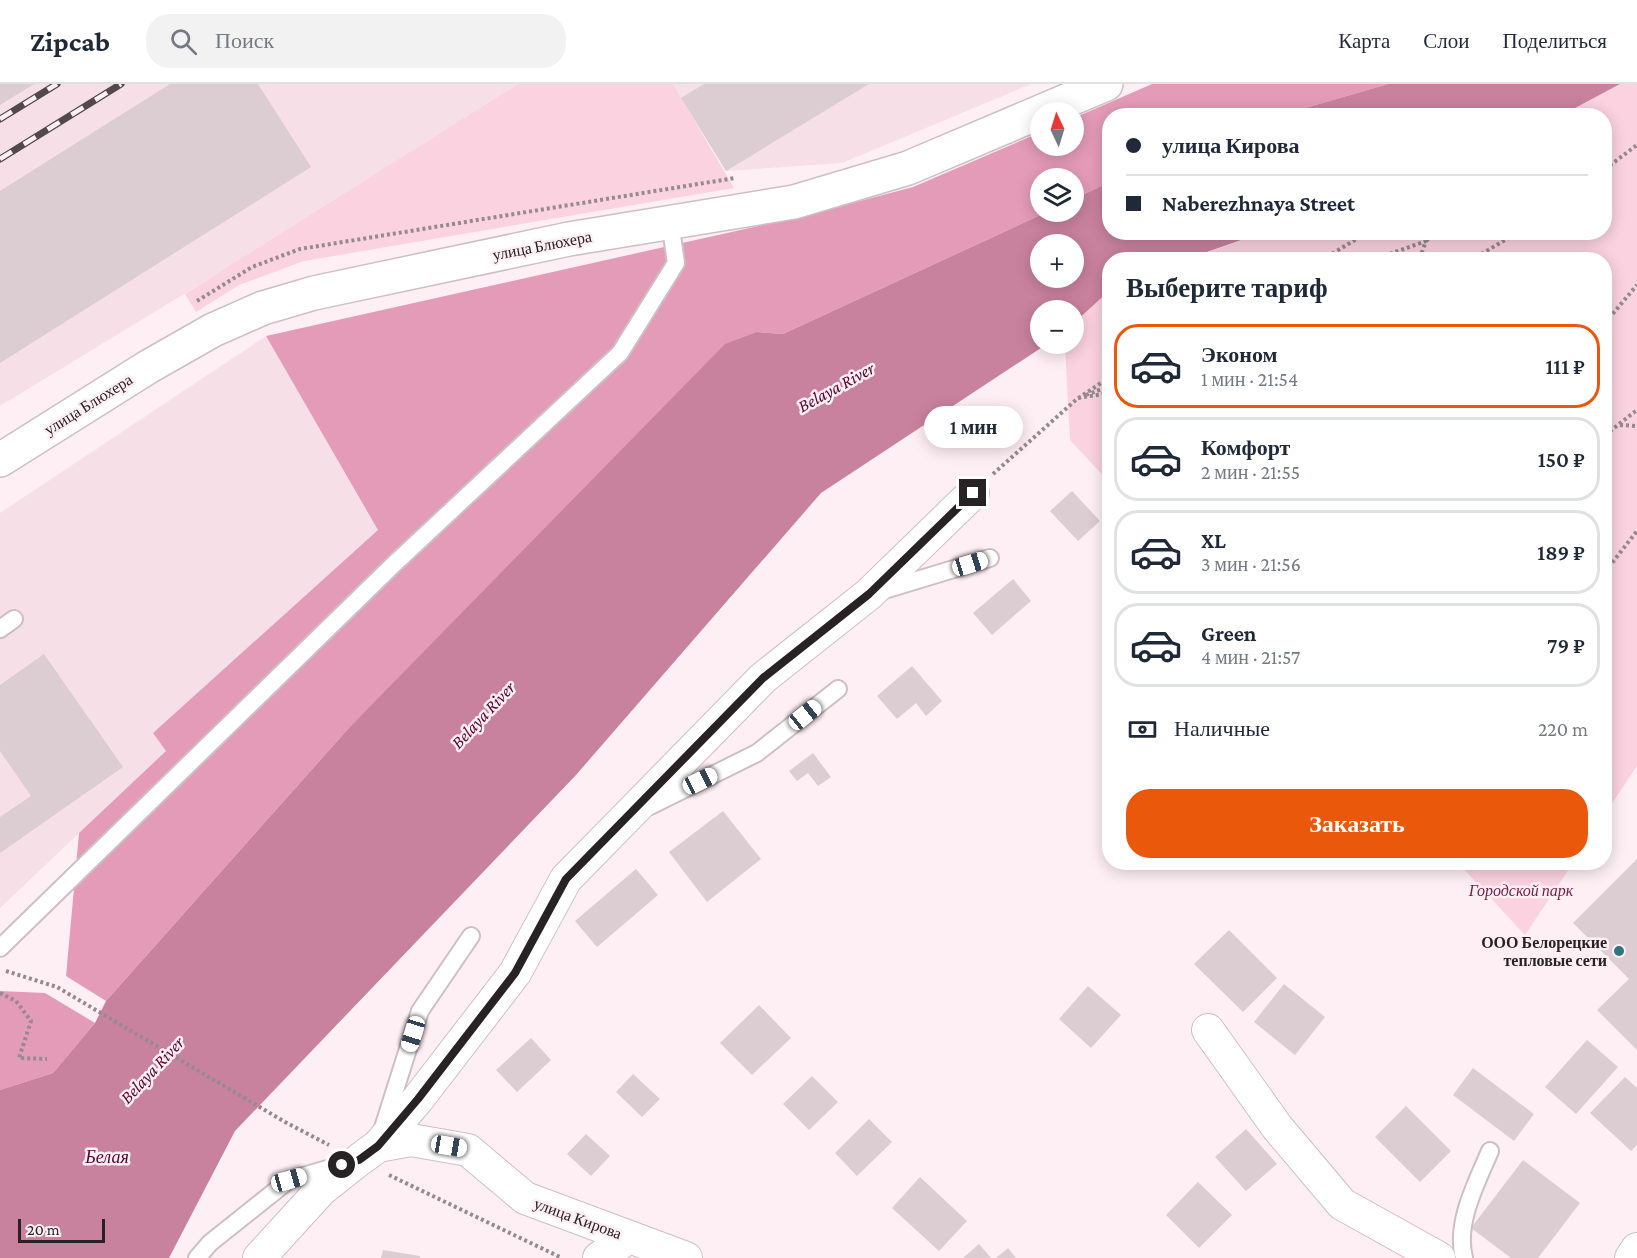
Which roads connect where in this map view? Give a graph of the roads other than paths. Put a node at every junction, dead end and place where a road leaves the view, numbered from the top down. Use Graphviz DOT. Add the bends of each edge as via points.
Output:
graph roads {
  1 [pos="1106,84"];
  2 [pos="670,222"];
  3 [pos="0,460"];
  4 [pos="973,493"];
  5 [pos="990,558"];
  6 [pos="869,594"];
  7 [pos="838,689"];
  8 [pos="625,818"];
  9 [pos="471,936"];
  10 [pos="0,948"];
  11 [pos="1208,1030"];
  12 [pos="1490,1151"];
  13 [pos="368,1153"];
  14 [pos="629,1236"];
  15 [pos="1637,1248"];
  16 [pos="197,1258"];
  17 [pos="259,1258"];
  18 [pos="599,1258"];
  19 [pos="686,1258"];
  20 [pos="1439,1258"];
  21 [pos="1464,1258"];
  22 [pos="1631,1258"];
  1 -- 2 [label="main road, улица Блюхера" via="908,168 794,202"];
  2 -- 3 [label="main road, улица Блюхера" via="314,292 263,308 213,330 148,367"];
  2 -- 10 [label="lane" via="676,263 620,353 393,565"];
  4 -- 6 [label="street"];
  5 -- 6 [label="lane"];
  6 -- 8 [label="street" via="763,678"];
  7 -- 8 [label="lane" via="757,753"];
  8 -- 13 [label="street" via="566,879 515,973 418,1099"];
  9 -- 13 [label="lane" via="420,1011"];
  11 -- 20 [label="street" via="1277,1127 1342,1204"];
  12 -- 21 [label="lane" via="1469,1200 1460,1243"];
  13 -- 14 [label="street, улица Кирова" via="411,1140 468,1150 525,1198"];
  13 -- 16 [label="lane" via="289,1180 210,1243"];
  13 -- 17 [label="street, улица Кирова" via="321,1190"];
  14 -- 18 [label="street"];
  14 -- 19 [label="street, улица Кирова"];
  15 -- 22 [label="street"];
}
